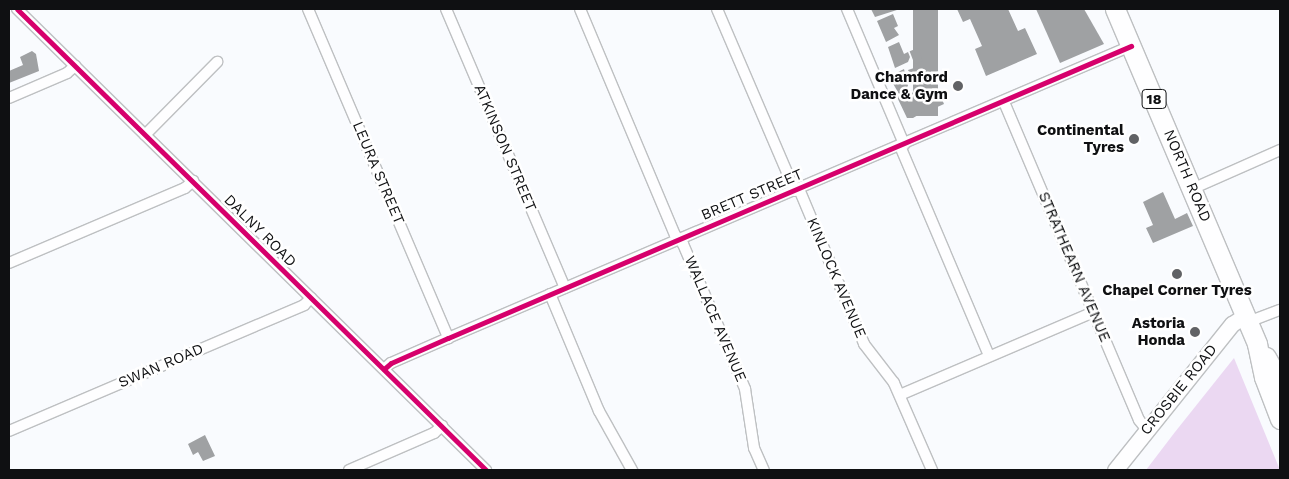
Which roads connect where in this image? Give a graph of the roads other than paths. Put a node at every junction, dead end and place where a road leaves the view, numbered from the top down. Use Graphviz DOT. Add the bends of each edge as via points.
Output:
graph roads {
  1 [pos="308,9"];
  2 [pos="446,9"];
  3 [pos="580,9"];
  4 [pos="717,9"];
  5 [pos="847,9"];
  6 [pos="1115,9"];
  7 [pos="21,10"];
  8 [pos="1131,46"];
  9 [pos="217,62"];
  10 [pos="75,66"];
  11 [pos="9,98"];
  12 [pos="1004,102"];
  13 [pos="146,135"];
  14 [pos="902,145"];
  15 [pos="1280,150"];
  16 [pos="193,181"];
  17 [pos="1192,189"];
  18 [pos="797,190"];
  19 [pos="679,239"];
  20 [pos="9,263"];
  21 [pos="565,288"];
  22 [pos="550,294"];
  23 [pos="310,298"];
  24 [pos="1280,310"];
  25 [pos="1094,312"];
  26 [pos="1248,322"];
  27 [pos="448,338"];
  28 [pos="1257,344"];
  29 [pos="989,356"];
  30 [pos="384,370"];
  31 [pos="1280,382"];
  32 [pos="900,395"];
  33 [pos="1280,419"];
  34 [pos="442,426"];
  35 [pos="9,430"];
  36 [pos="1147,430"];
  37 [pos="349,470"];
  38 [pos="486,470"];
  39 [pos="632,470"];
  40 [pos="764,470"];
  41 [pos="932,470"];
  42 [pos="1115,470"];
  1 -- 27 [label="street, LEURA STREET"];
  2 -- 21 [label="street, ATKINSON STREET"];
  3 -- 19 [label="street, WALLACE AVENUE"];
  4 -- 18 [label="street, KINLOCK AVENUE"];
  5 -- 14 [label="street"];
  6 -- 8 [label="highway, NORTH ROAD / 18"];
  7 -- 10 [label="street, DALNY ROAD"];
  8 -- 12 [label="street, BRETT STREET"];
  8 -- 17 [label="highway, NORTH ROAD / 18"];
  9 -- 13 [label="street"];
  10 -- 11 [label="street" via="67,73"];
  10 -- 13 [label="street, DALNY ROAD"];
  12 -- 14 [label="street, BRETT STREET"];
  12 -- 25 [label="street, STRATHEARN AVENUE"];
  13 -- 16 [label="street, DALNY ROAD"];
  14 -- 18 [label="street, BRETT STREET"];
  14 -- 29 [label="street"];
  15 -- 17 [label="street"];
  16 -- 20 [label="street" via="185,188"];
  16 -- 23 [label="street, DALNY ROAD"];
  17 -- 26 [label="highway, NORTH ROAD / 18"];
  18 -- 19 [label="street, BRETT STREET"];
  18 -- 32 [label="street, KINLOCK AVENUE" via="864,344"];
  19 -- 21 [label="street, BRETT STREET"];
  19 -- 40 [label="street, WALLACE AVENUE" via="745,388 754,448"];
  21 -- 22 [label="street, BRETT STREET"];
  22 -- 27 [label="street, BRETT STREET"];
  22 -- 39 [label="street" via="599,410"];
  23 -- 30 [label="street, DALNY ROAD"];
  23 -- 35 [label="street, SWAN ROAD" via="304,305"];
  24 -- 26 [label="street"];
  25 -- 29 [label="street"];
  25 -- 36 [label="street, STRATHEARN AVENUE" via="1140,421"];
  26 -- 28 [label="highway, NORTH ROAD / 18"];
  26 -- 36 [label="street, CROSBIE ROAD" via="1240,319 1232,324"];
  27 -- 30 [label="street, BRETT STREET" via="391,363"];
  28 -- 31 [label="highway, NORTH ROAD / 18"];
  28 -- 33 [label="highway, NORTH ROAD / 18" via="1264,377"];
  29 -- 32 [label="street"];
  30 -- 34 [label="street, DALNY ROAD"];
  32 -- 41 [label="street, KINLOCK AVENUE"];
  34 -- 37 [label="street" via="434,433"];
  34 -- 38 [label="street, DALNY ROAD"];
  36 -- 42 [label="street, CROSBIE ROAD"];
}
